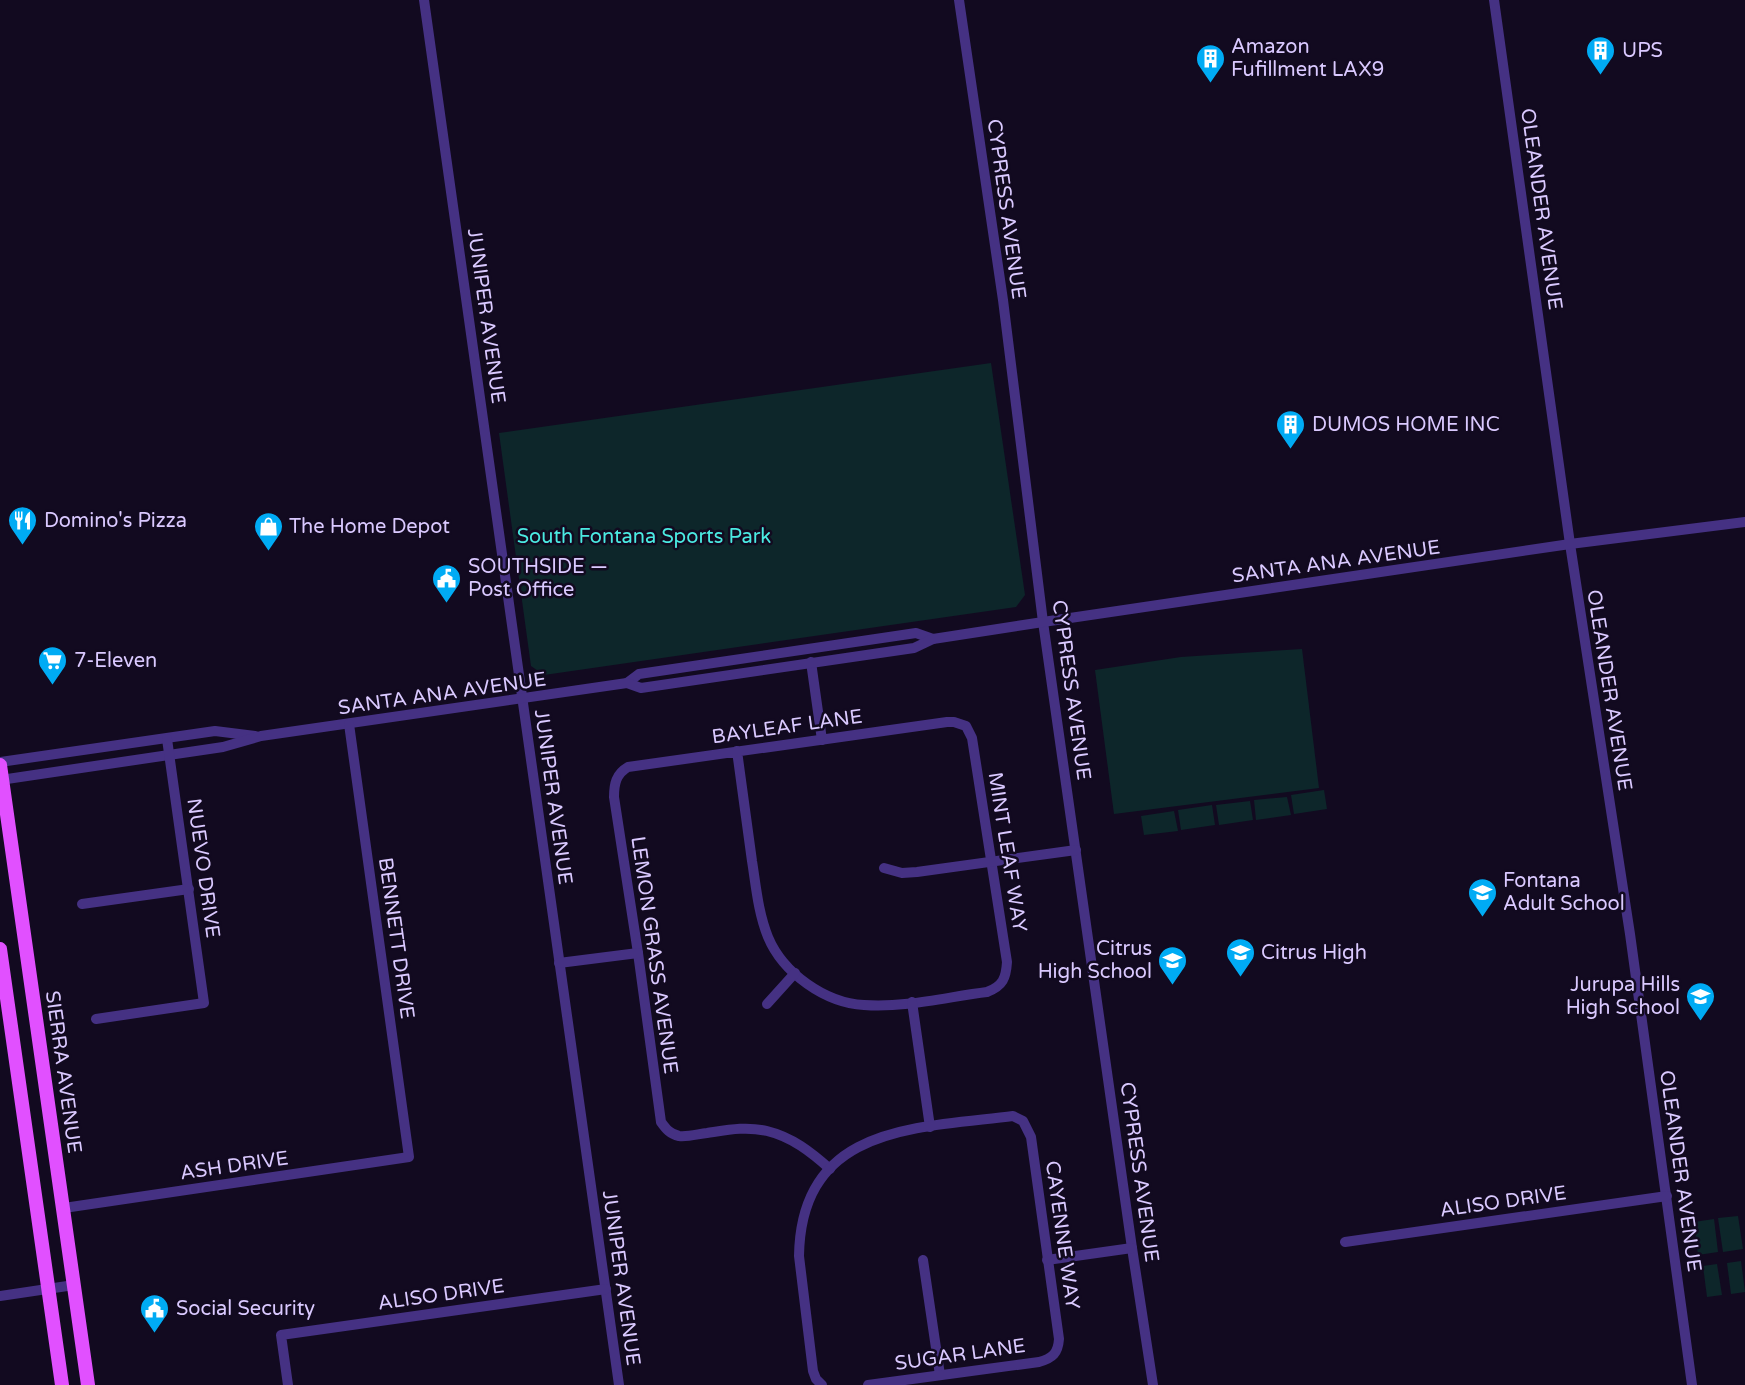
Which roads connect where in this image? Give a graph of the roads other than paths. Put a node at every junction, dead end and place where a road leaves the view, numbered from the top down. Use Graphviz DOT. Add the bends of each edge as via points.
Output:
graph roads {
  1 [pos="424,0"];
  2 [pos="959,0"];
  3 [pos="1494,0"];
  4 [pos="1745,522"];
  5 [pos="1570,544"];
  6 [pos="1043,622"];
  7 [pos="933,639"];
  8 [pos="811,662"];
  9 [pos="627,683"];
  10 [pos="522,699"];
  11 [pos="349,724"];
  12 [pos="966,726"];
  13 [pos="261,736"];
  14 [pos="167,739"];
  15 [pos="822,740"];
  16 [pos="737,752"];
  17 [pos="169,754"];
  18 [pos="0,764"];
  19 [pos="616,778"];
  20 [pos="1,780"];
  21 [pos="1076,850"];
  22 [pos="993,861"];
  23 [pos="884,868"];
  24 [pos="189,889"];
  25 [pos="82,904"];
  26 [pos="0,949"];
  27 [pos="638,953"];
  28 [pos="559,963"];
  29 [pos="795,973"];
  30 [pos="912,1002"];
  31 [pos="767,1004"];
  32 [pos="96,1019"];
  33 [pos="930,1127"];
  34 [pos="410,1157"];
  35 [pos="831,1168"];
  36 [pos="1667,1196"];
  37 [pos="64,1208"];
  38 [pos="1345,1242"];
  39 [pos="1132,1248"];
  40 [pos="923,1260"];
  41 [pos="1047,1260"];
  42 [pos="74,1285"];
  43 [pos="49,1289"];
  44 [pos="606,1289"];
  45 [pos="0,1296"];
  46 [pos="1055,1355"];
  47 [pos="940,1375"];
  48 [pos="62,1385"];
  49 [pos="88,1385"];
  50 [pos="288,1385"];
  51 [pos="620,1385"];
  52 [pos="822,1385"];
  53 [pos="868,1385"];
  54 [pos="1153,1385"];
  55 [pos="1692,1385"];
  1 -- 10 [label="street, JUNIPER AVENUE"];
  2 -- 6 [label="street, CYPRESS AVENUE" via="1003,300"];
  3 -- 5 [label="street, OLEANDER AVENUE"];
  4 -- 5 [label="street, SANTA ANA AVENUE"];
  5 -- 6 [label="street, SANTA ANA AVENUE"];
  5 -- 36 [label="street, OLEANDER AVENUE"];
  6 -- 7 [label="street, SANTA ANA AVENUE"];
  6 -- 21 [label="street, CYPRESS AVENUE"];
  7 -- 8 [label="street, SANTA ANA AVENUE" via="914,648"];
  7 -- 9 [label="street, SANTA ANA AVENUE" via="916,633 639,674"];
  8 -- 9 [label="street, SANTA ANA AVENUE" via="641,688"];
  8 -- 15 [label="street"];
  9 -- 10 [label="street, SANTA ANA AVENUE"];
  10 -- 11 [label="street, SANTA ANA AVENUE"];
  10 -- 28 [label="street, JUNIPER AVENUE"];
  11 -- 13 [label="street, SANTA ANA AVENUE"];
  11 -- 34 [label="street, BENNETT DRIVE"];
  12 -- 15 [label="street, BAYLEAF LANE" via="947,722"];
  12 -- 22 [label="street, MINT LEAF WAY" via="972,738"];
  13 -- 14 [label="street, SANTA ANA AVENUE" via="215,731"];
  13 -- 17 [label="street, SANTA ANA AVENUE" via="224,747"];
  14 -- 17 [label="street, NUEVO DRIVE"];
  14 -- 18 [label="street, SANTA ANA AVENUE"];
  15 -- 16 [label="street, BAYLEAF LANE"];
  16 -- 19 [label="street, BAYLEAF LANE" via="628,767"];
  16 -- 29 [label="street" via="762,920 776,952"];
  17 -- 20 [label="street, SANTA ANA AVENUE"];
  17 -- 24 [label="street, NUEVO DRIVE"];
  18 -- 20 [label="main road, SIERRA AVENUE"];
  19 -- 27 [label="street, LEMON GRASS AVENUE" via="614,797"];
  20 -- 37 [label="main road, SIERRA AVENUE"];
  21 -- 22 [label="street"];
  21 -- 39 [label="street, CYPRESS AVENUE"];
  22 -- 23 [label="street" via="910,872"];
  22 -- 30 [label="street, MINT LEAF WAY" via="1007,962 1001,986 987,992"];
  24 -- 25 [label="street"];
  24 -- 32 [label="street, NUEVO DRIVE" via="204,1003"];
  26 -- 43 [label="main road"];
  27 -- 28 [label="street"];
  27 -- 35 [label="street, LEMON GRASS AVENUE" via="661,1122 671,1133 686,1136 735,1129 768,1131 799,1144"];
  28 -- 44 [label="street, JUNIPER AVENUE"];
  29 -- 30 [label="street" via="820,992 847,1003"];
  29 -- 31 [label="street"];
  30 -- 33 [label="street"];
  33 -- 35 [label="street" via="873,1139"];
  33 -- 41 [label="street, CAYENNE WAY" via="1013,1116 1023,1121 1031,1137"];
  34 -- 37 [label="street, ASH DRIVE"];
  35 -- 52 [label="street" via="812,1194 799,1240 813,1371"];
  36 -- 38 [label="street, ALISO DRIVE"];
  36 -- 55 [label="street, OLEANDER AVENUE"];
  37 -- 42 [label="main road, SIERRA AVENUE"];
  39 -- 41 [label="street"];
  39 -- 54 [label="street, CYPRESS AVENUE"];
  40 -- 47 [label="street"];
  41 -- 46 [label="street, CAYENNE WAY" via="1059,1339"];
  42 -- 43 [label="street"];
  42 -- 49 [label="main road, SIERRA AVENUE"];
  43 -- 45 [label="street"];
  43 -- 48 [label="main road"];
  44 -- 50 [label="street, ALISO DRIVE" via="281,1335"];
  44 -- 51 [label="street, JUNIPER AVENUE"];
  46 -- 47 [label="street, SUGAR LANE" via="1039,1362"];
  47 -- 53 [label="street, SUGAR LANE"];
}
